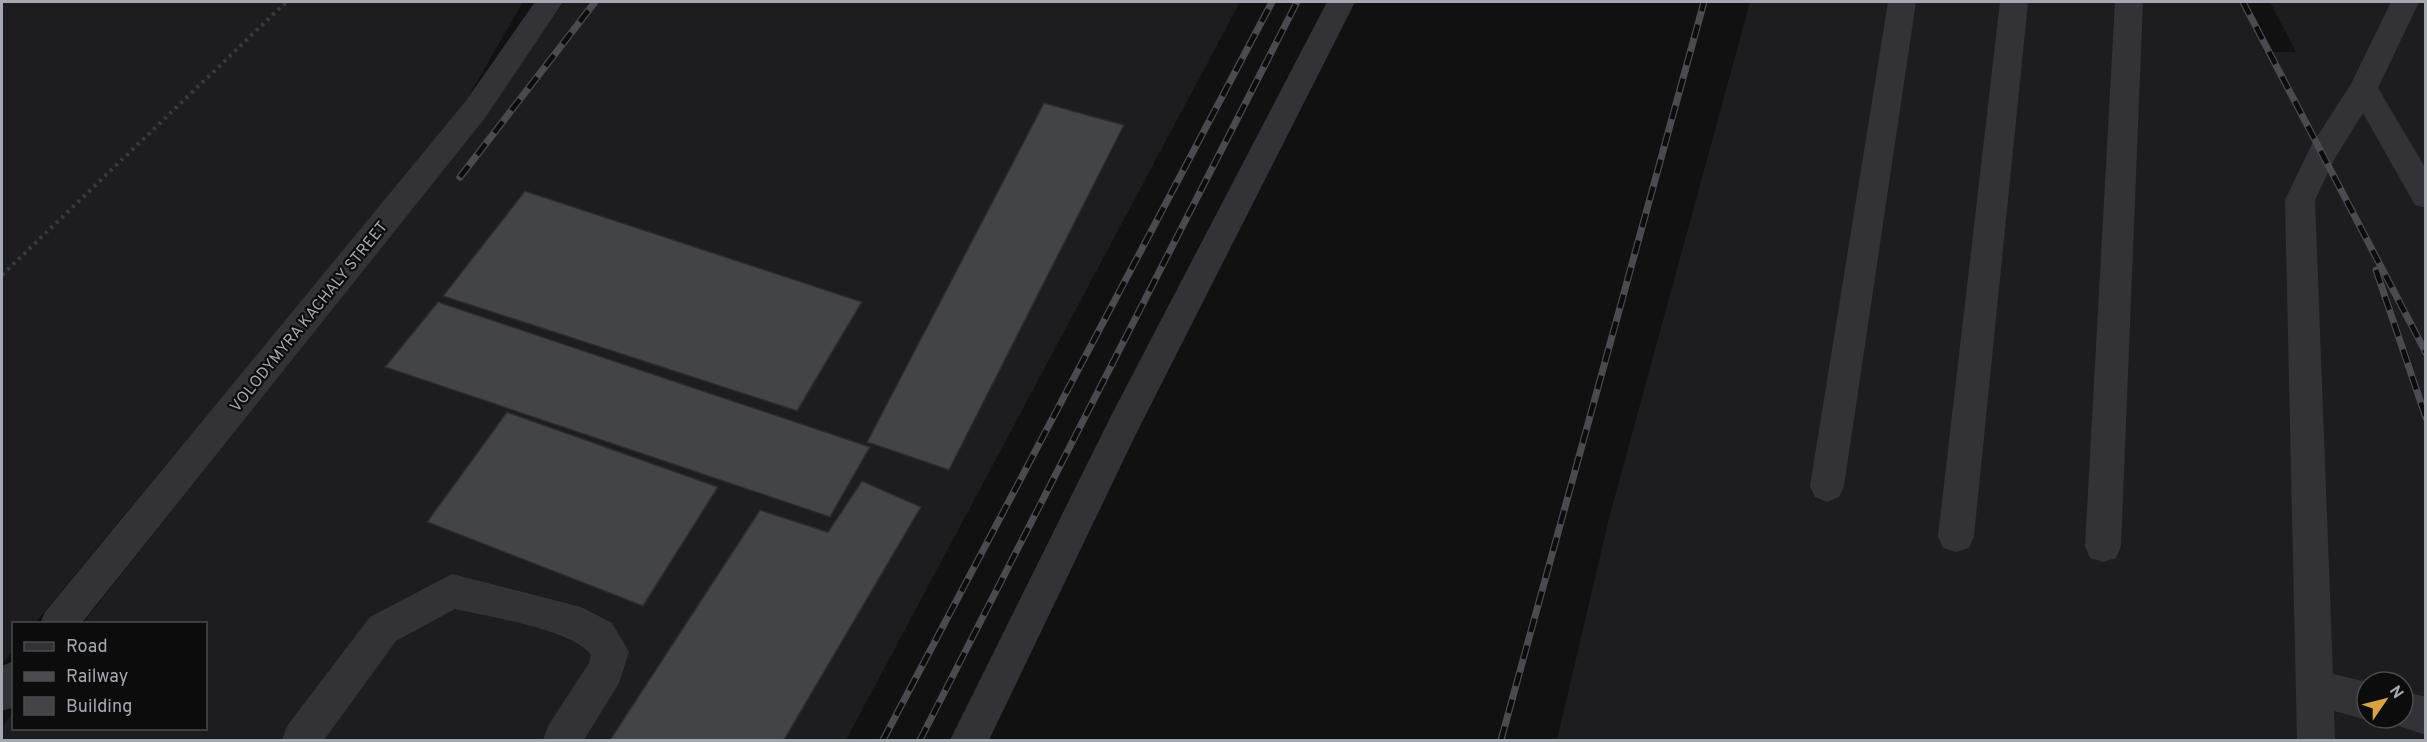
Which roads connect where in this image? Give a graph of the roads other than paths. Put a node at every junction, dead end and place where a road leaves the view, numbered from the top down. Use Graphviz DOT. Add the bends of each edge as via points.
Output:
graph roads {
  1 [pos="549,2"];
  2 [pos="1341,2"];
  3 [pos="1902,2"];
  4 [pos="2014,2"];
  5 [pos="2129,2"];
  6 [pos="2405,2"];
  7 [pos="2363,88"];
  8 [pos="2426,196"];
  9 [pos="1827,486"];
  10 [pos="1956,536"];
  11 [pos="2103,546"];
  12 [pos="60,622"];
  13 [pos="12,681"];
  14 [pos="2314,687"];
  15 [pos="2,693"];
  16 [pos="2355,698"];
  17 [pos="301,741"];
  18 [pos="562,741"];
  19 [pos="969,741"];
  20 [pos="2316,741"];
  1 -- 12 [label="street, VOLODYMYRA KACHALY STREET" via="475,110"];
  2 -- 19 [label="street" via="1124,424"];
  3 -- 9 [label="street"];
  4 -- 10 [label="street"];
  5 -- 11 [label="street"];
  6 -- 7 [label="street"];
  7 -- 8 [label="street"];
  7 -- 14 [label="street" via="2322,154 2300,200"];
  13 -- 15 [label="street"];
  14 -- 16 [label="street"];
  14 -- 20 [label="street"];
  17 -- 18 [label="street" via="383,629 452,591 568,619 599,635 610,652 606,670"];
}
